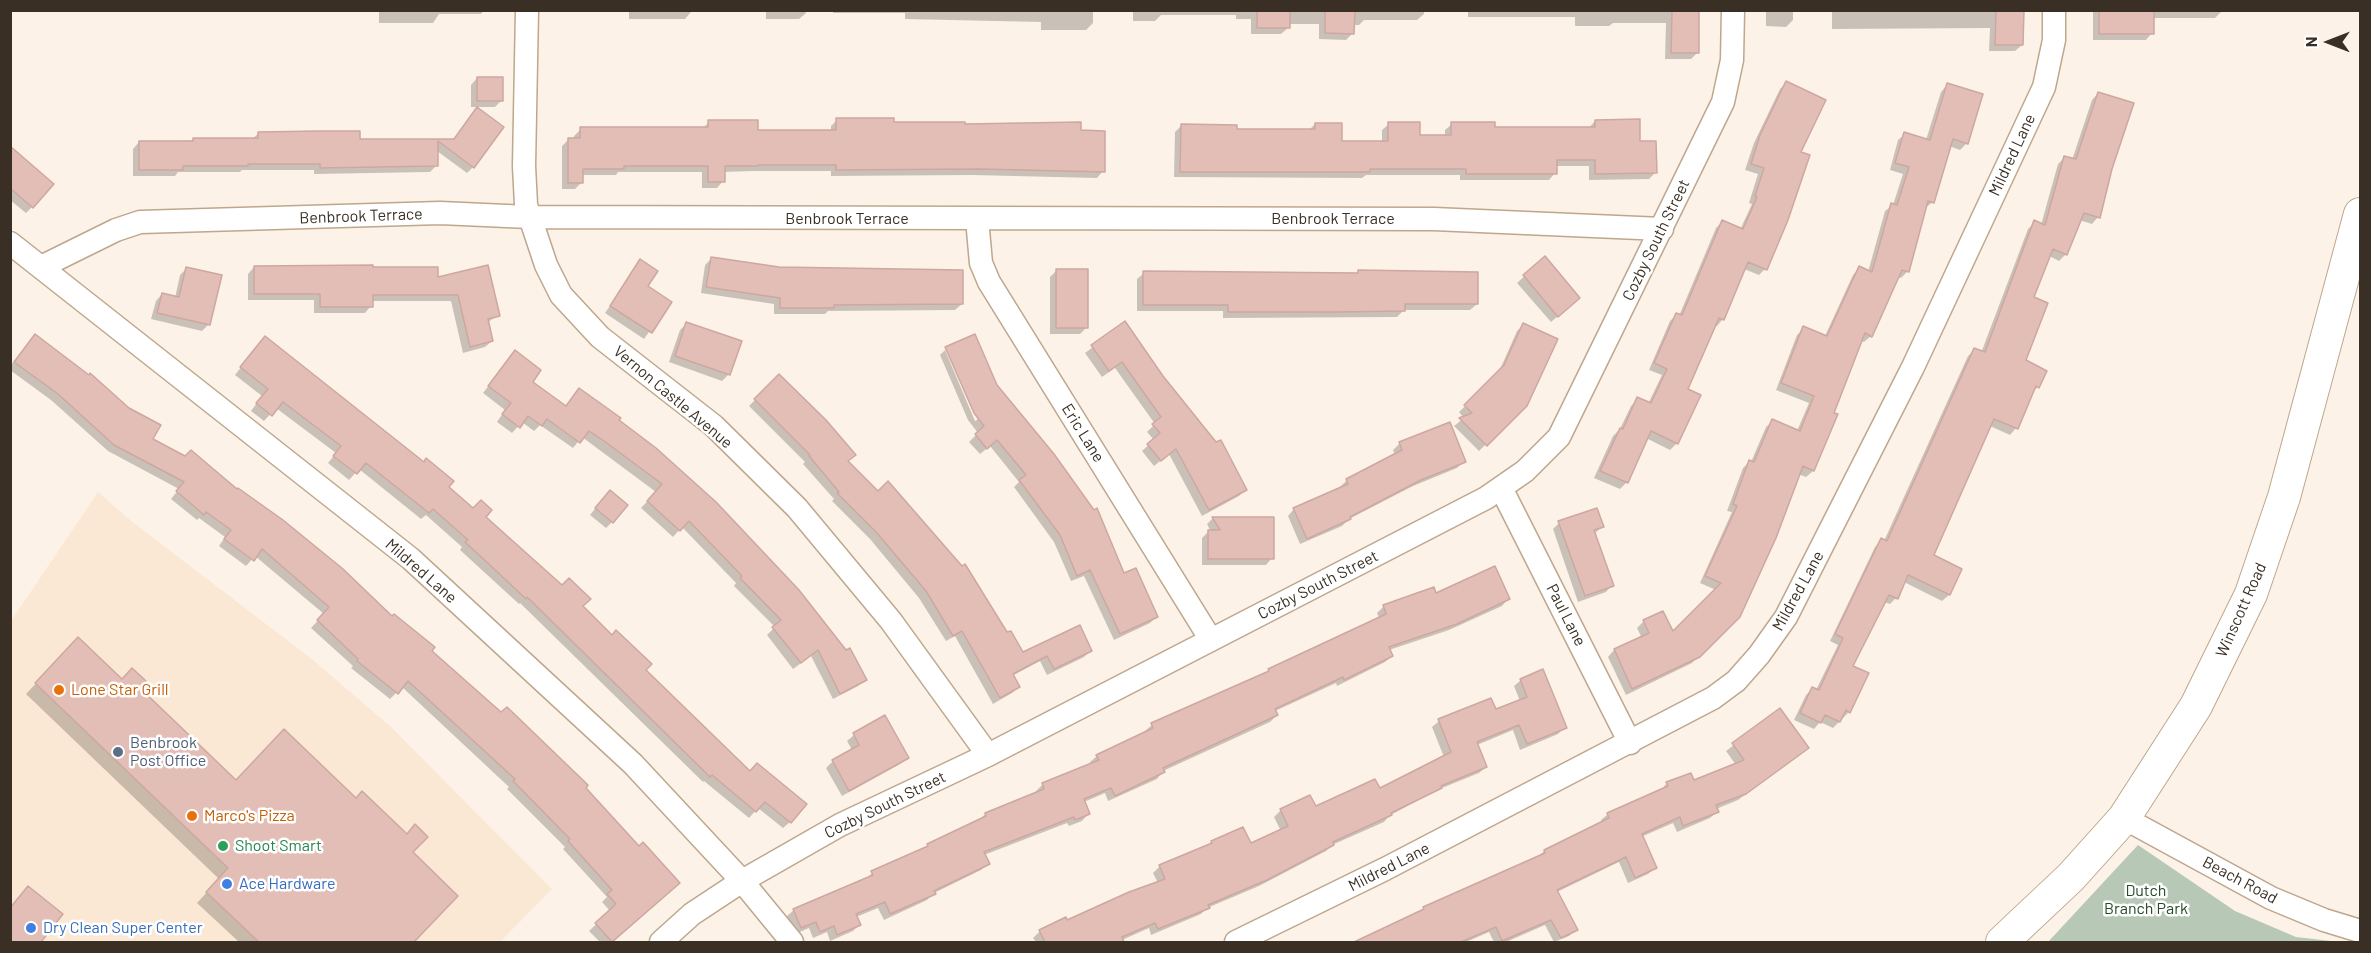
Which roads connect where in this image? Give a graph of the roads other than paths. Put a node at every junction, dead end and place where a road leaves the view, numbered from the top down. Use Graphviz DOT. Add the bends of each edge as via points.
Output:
graph roads {
  1 [pos="527,10"];
  2 [pos="1733,10"];
  3 [pos="2054,10"];
  4 [pos="2361,214"];
  5 [pos="530,217"];
  6 [pos="977,219"];
  7 [pos="1662,229"];
  8 [pos="10,243"];
  9 [pos="41,267"];
  10 [pos="1501,488"];
  11 [pos="1211,640"];
  12 [pos="1630,743"];
  13 [pos="988,755"];
  14 [pos="2124,818"];
  15 [pos="742,881"];
  16 [pos="2361,931"];
  17 [pos="661,942"];
  18 [pos="792,942"];
  19 [pos="1236,942"];
  20 [pos="2002,942"];
  1 -- 5 [label="street, Vernon Castle Avenue" via="524,166"];
  2 -- 7 [label="street, Cozby South Street" via="1732,60 1723,102"];
  3 -- 12 [label="street, Mildred Lane" via="2052,56 2044,87 1913,367 1786,617 1736,681 1713,698"];
  4 -- 14 [label="main road, Winscott Road" via="2284,498 2251,594 2196,706"];
  5 -- 6 [label="street, Benbrook Terrace"];
  5 -- 9 [label="street, Benbrook Terrace" via="441,213 140,222"];
  5 -- 13 [label="street, Vernon Castle Avenue" via="561,295 600,337 714,426 797,508 891,621"];
  6 -- 7 [label="street, Benbrook Terrace" via="1434,219"];
  6 -- 11 [label="street, Eric Lane" via="981,263 988,282"];
  7 -- 10 [label="street, Cozby South Street" via="1559,437 1525,471"];
  8 -- 9 [label="street, Mildred Lane"];
  9 -- 15 [label="street, Mildred Lane" via="411,559 633,764"];
  10 -- 11 [label="street, Cozby South Street"];
  10 -- 12 [label="street, Paul Lane"];
  11 -- 13 [label="street, Cozby South Street"];
  12 -- 19 [label="street, Mildred Lane"];
  13 -- 15 [label="street, Cozby South Street" via="840,825"];
  14 -- 16 [label="street, Beach Road" via="2271,898"];
  14 -- 20 [label="main road, Winscott Road" via="2071,877"];
  15 -- 17 [label="street, Cozby South Street" via="692,914"];
  15 -- 18 [label="street, Mildred Lane"];
}
